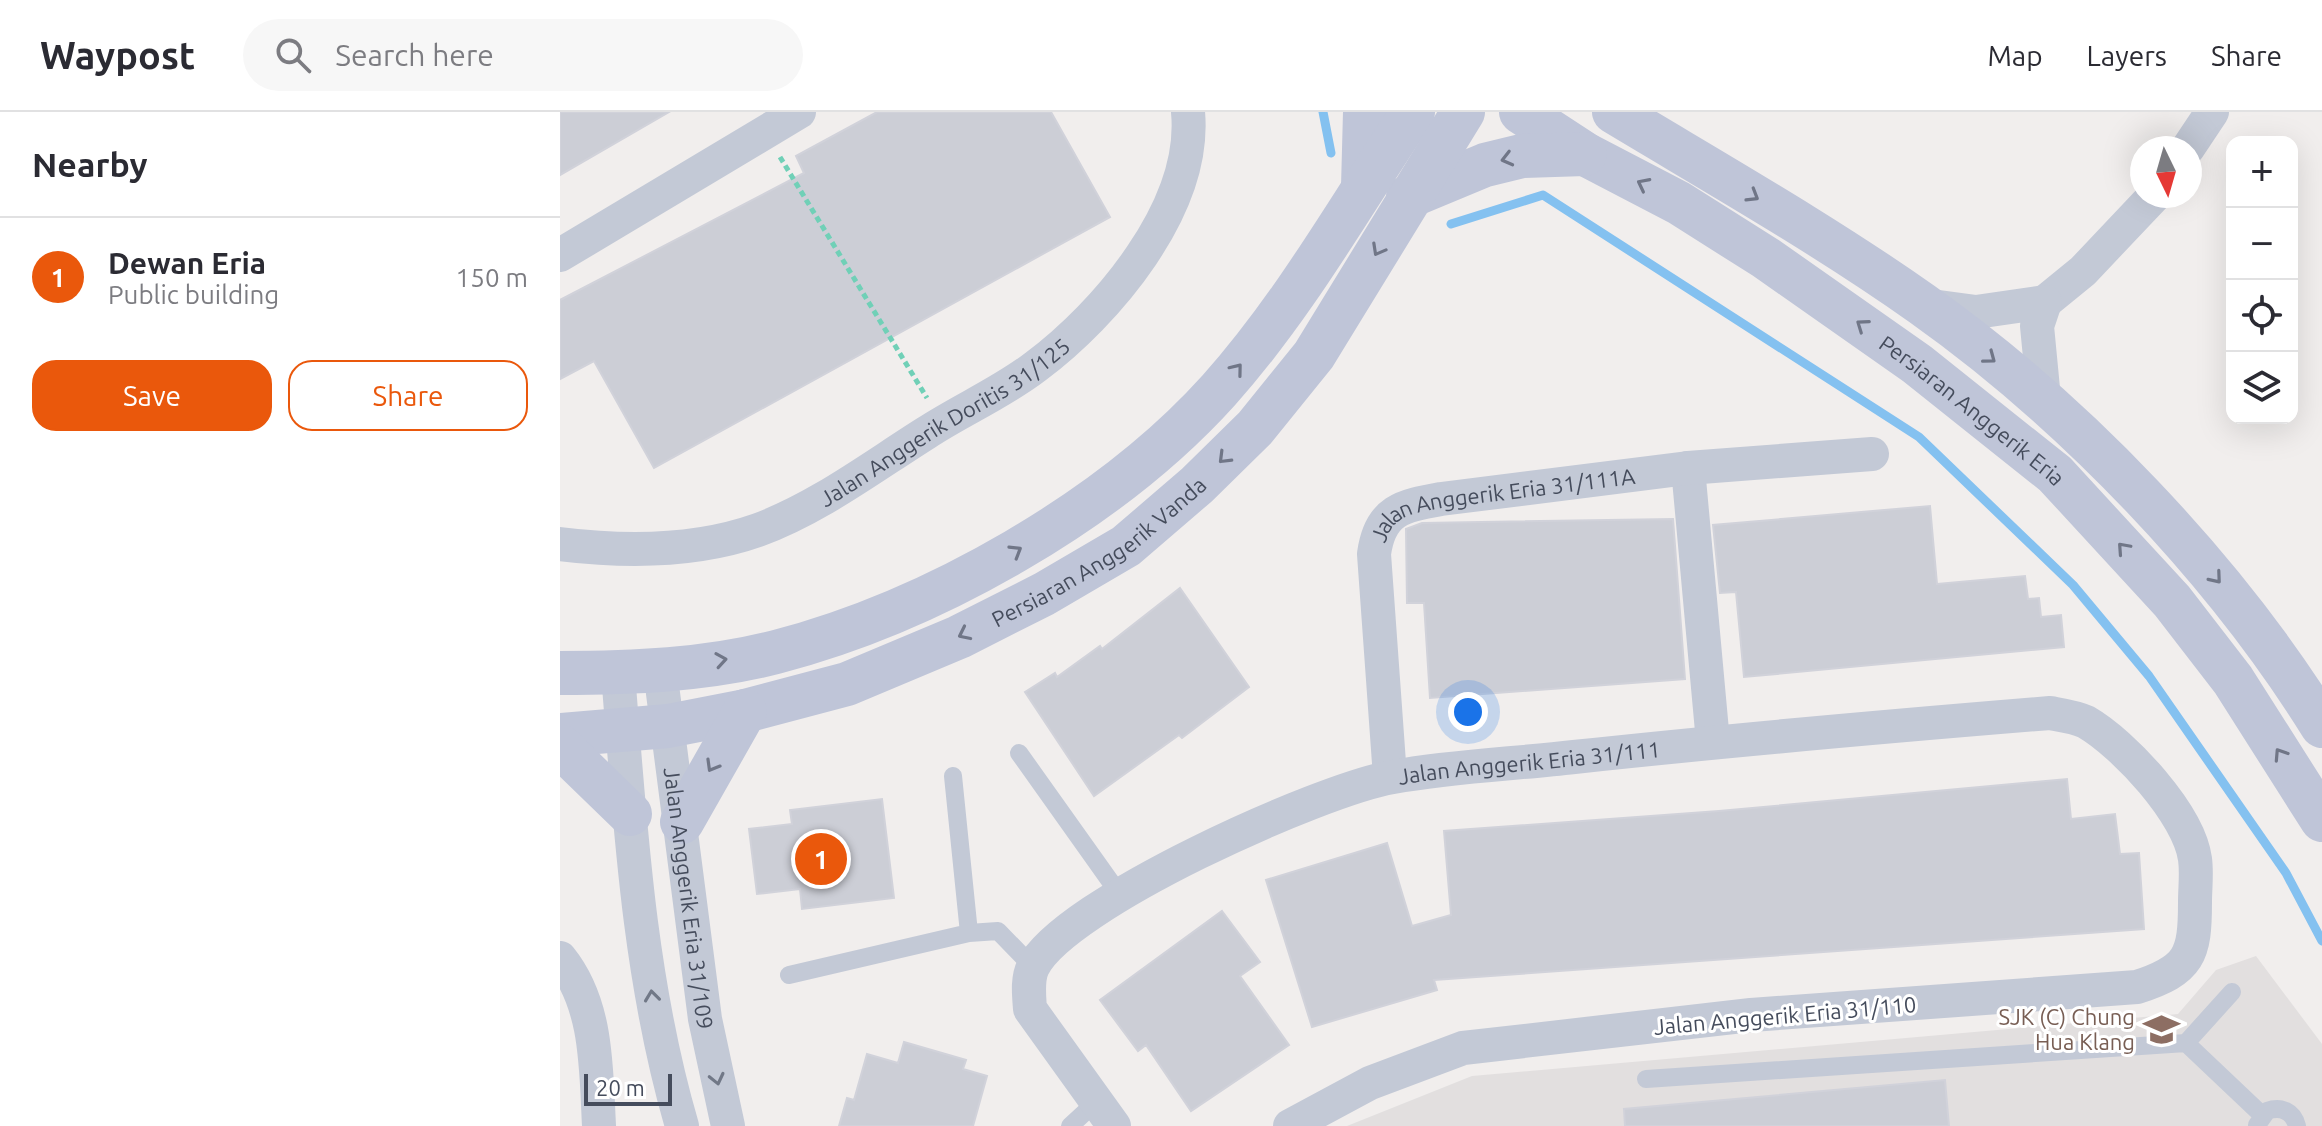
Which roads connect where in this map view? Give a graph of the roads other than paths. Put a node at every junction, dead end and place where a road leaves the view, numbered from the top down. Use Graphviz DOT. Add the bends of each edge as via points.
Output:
graph roads {
  1 [pos="799,112"];
  2 [pos="1188,112"];
  3 [pos="1365,112"];
  4 [pos="1413,112"];
  5 [pos="1463,112"];
  6 [pos="1521,112"];
  7 [pos="1614,112"];
  8 [pos="2212,112"];
  9 [pos="2196,136"];
  10 [pos="1585,154"];
  11 [pos="1363,187"];
  12 [pos="1408,197"];
  13 [pos="2143,208"];
  14 [pos="560,255"];
  15 [pos="2045,302"];
  16 [pos="1924,305"];
  17 [pos="2044,399"];
  18 [pos="1872,454"];
  19 [pos="1688,468"];
  20 [pos="560,544"];
  21 [pos="639,671"];
  22 [pos="560,673"];
  23 [pos="745,711"];
  24 [pos="668,726"];
  25 [pos="2322,726"];
  26 [pos="623,730"];
  27 [pos="560,735"];
  28 [pos="1713,742"];
  29 [pos="560,746"];
  30 [pos="1019,753"];
  31 [pos="953,776"];
  32 [pos="1390,777"];
  33 [pos="630,814"];
  34 [pos="2322,820"];
  35 [pos="682,822"];
  36 [pos="2195,858"];
  37 [pos="1120,895"];
  38 [pos="969,933"];
  39 [pos="560,958"];
  40 [pos="1033,967"];
  41 [pos="789,975"];
  42 [pos="2232,992"];
  43 [pos="2186,1043"];
  44 [pos="1646,1079"];
  45 [pos="1105,1114"];
  46 [pos="2259,1121"];
  47 [pos="599,1126"];
  48 [pos="682,1126"];
  49 [pos="728,1126"];
  50 [pos="1070,1126"];
  51 [pos="1290,1126"];
  52 [pos="2297,1126"];
  1 -- 14 [label="street"];
  2 -- 20 [label="street, Jalan Anggerik Doritis 31/125" via="1187,146 1171,200 1135,268 1077,333 1033,369 845,485 757,530 632,550"];
  3 -- 11 [label="street"];
  4 -- 11 [label="street, Persiaran Anggerik Vanda"];
  5 -- 12 [label="street, Persiaran Anggerik Vanda"];
  6 -- 10 [label="street, Persiaran Anggerik Eria"];
  7 -- 16 [label="street, one-way" via="1832,243"];
  8 -- 9 [label="street"];
  10 -- 12 [label="street, one-way" via="1497,162"];
  34 -- 10 [label="street, Persiaran Anggerik Eria, one-way" via="2224,669 2172,601 2055,474 1917,364 1766,258 1679,203"];
  21 -- 11 [label="street, Persiaran Anggerik Vanda, one-way" via="775,652 868,620 1004,558 1092,503 1219,390 1298,292"];
  12 -- 23 [label="street, Persiaran Anggerik Vanda, one-way" via="1314,355 1255,428 1126,546 959,637 847,684"];
  13 -- 15 [label="street" via="2083,271"];
  15 -- 16 [label="street" via="1976,312"];
  15 -- 17 [label="street" via="2037,326"];
  16 -- 17 [label="street, one-way"];
  17 -- 25 [label="street, one-way" via="2214,576"];
  18 -- 19 [label="street, Jalan Anggerik Eria 31/111A"];
  19 -- 28 [label="street"];
  19 -- 32 [label="street, Jalan Anggerik Eria 31/111A" via="1441,499 1408,505 1388,516 1377,533 1374,554"];
  21 -- 22 [label="street, Persiaran Anggerik Vanda"];
  21 -- 24 [label="street, Jalan Anggerik Eria 31/109"];
  21 -- 26 [label="street"];
  23 -- 24 [label="street, Persiaran Anggerik Vanda"];
  23 -- 35 [label="street, one-way"];
  24 -- 26 [label="street, Persiaran Anggerik Vanda"];
  24 -- 35 [label="street, Jalan Anggerik Eria 31/109"];
  26 -- 27 [label="street, Persiaran Anggerik Vanda"];
  26 -- 33 [label="street"];
  28 -- 32 [label="street, Jalan Anggerik Eria 31/111"];
  28 -- 36 [label="street, Jalan Anggerik Eria 31/111" via="2050,713 2084,721 2111,741 2167,801"];
  29 -- 33 [label="street"];
  30 -- 37 [label="lane"];
  31 -- 38 [label="lane"];
  32 -- 37 [label="street, Jalan Anggerik Eria 31/111" via="1238,831"];
  48 -- 33 [label="street, one-way" via="655,1016"];
  35 -- 49 [label="street, Jalan Anggerik Eria 31/109, one-way" via="705,1019"];
  36 -- 51 [label="street, Jalan Anggerik Eria 31/110" via="2195,943 2167,977 2137,987 1751,1015 1463,1048 1370,1083"];
  37 -- 40 [label="street, Jalan Anggerik Eria 31/111" via="1053,943"];
  38 -- 40 [label="lane" via="998,931"];
  38 -- 41 [label="lane"];
  39 -- 47 [label="street" via="586,1005"];
  40 -- 45 [label="street" via="1030,1009"];
  42 -- 43 [label="lane"];
  43 -- 44 [label="lane"];
  43 -- 46 [label="lane"];
  45 -- 50 [label="lane"];
  46 -- 52 [label="lane" via="2273,1109 2286,1110"];
}
